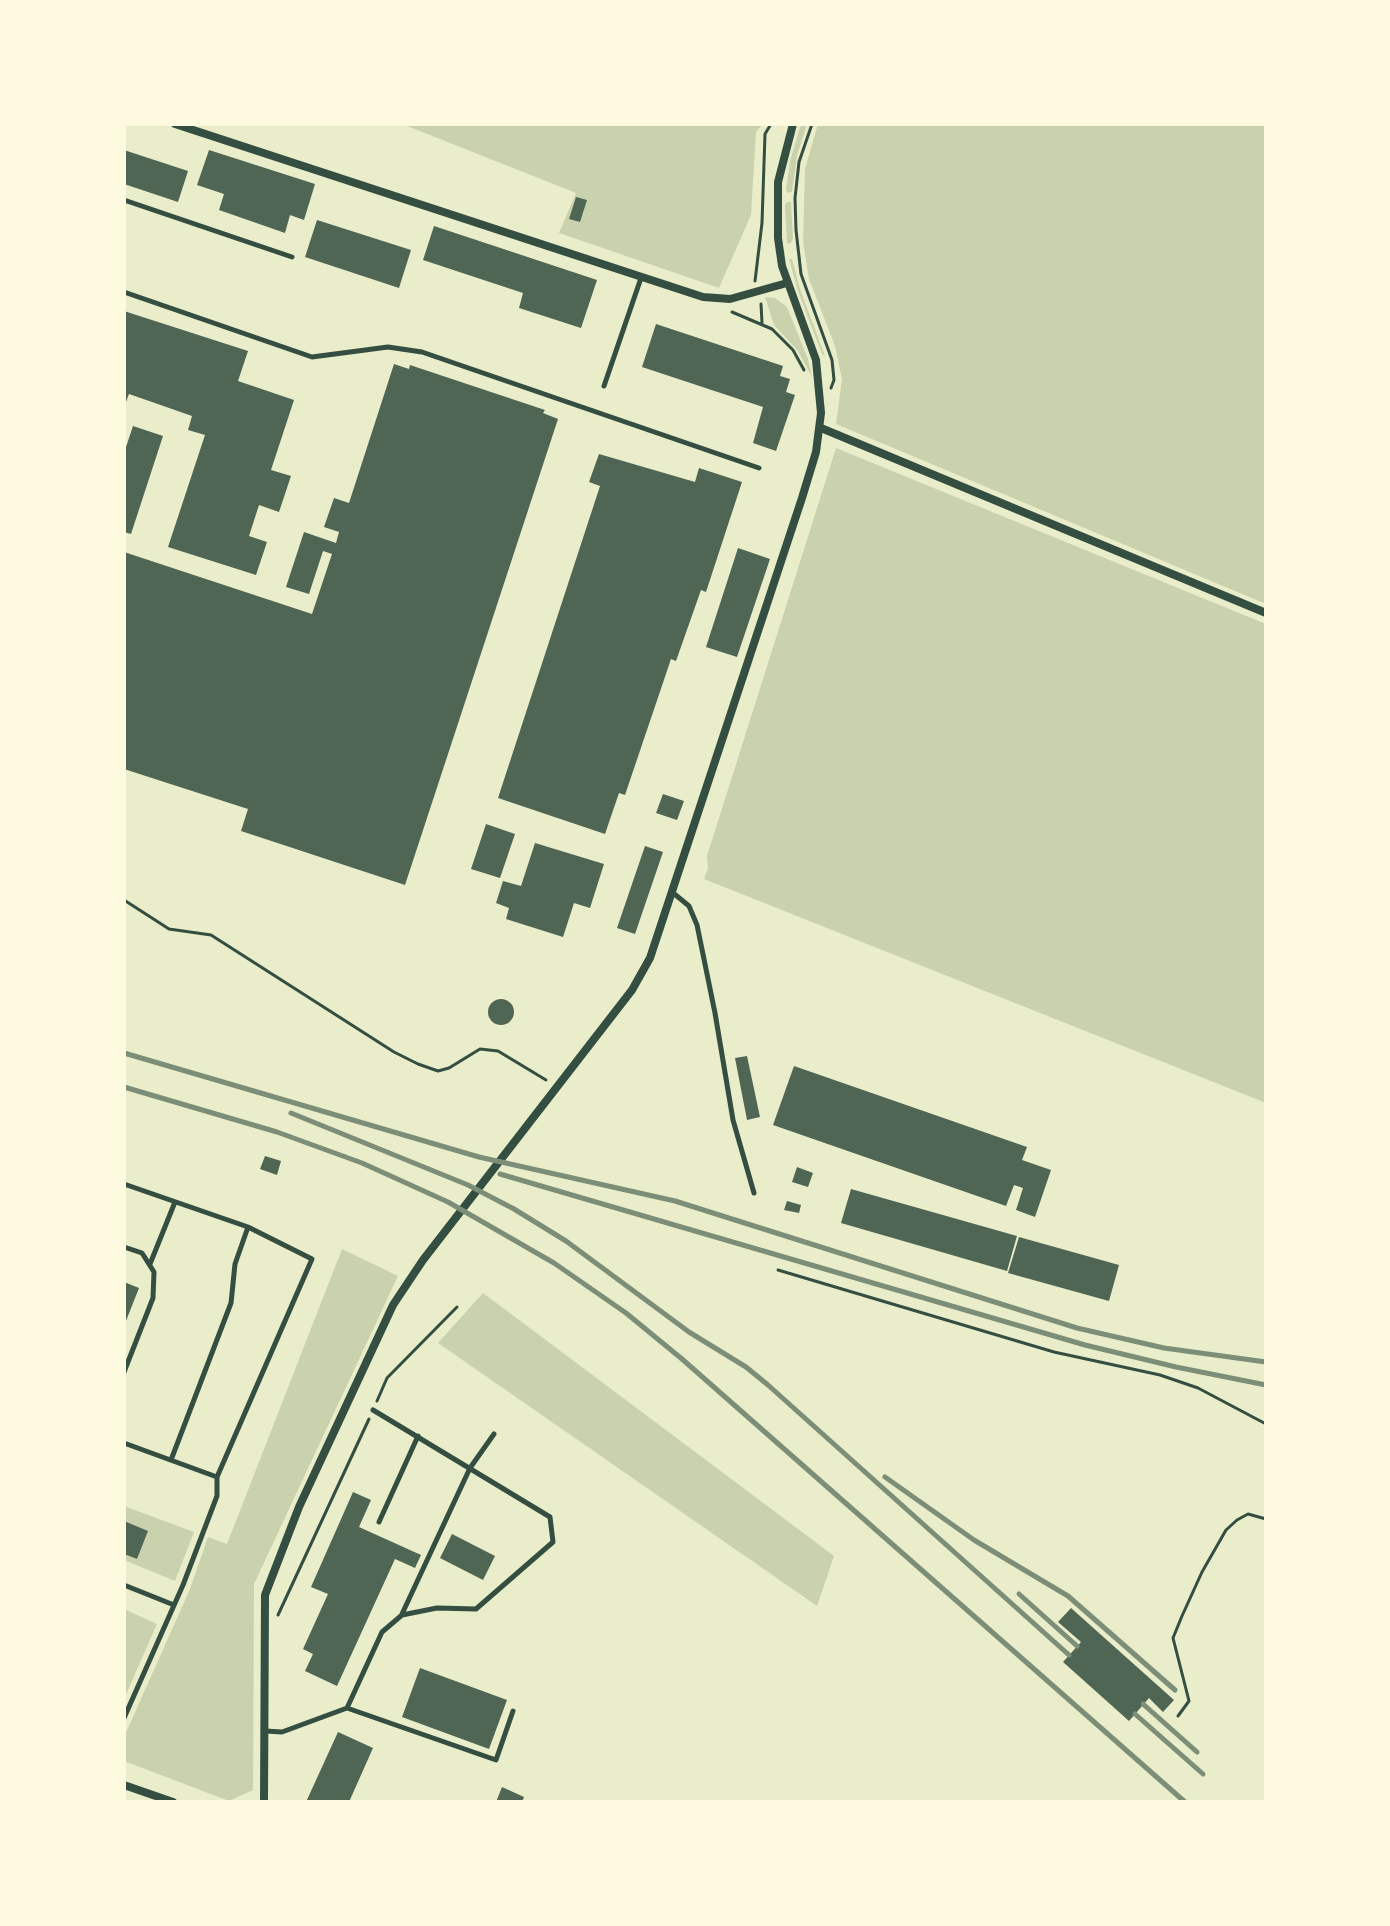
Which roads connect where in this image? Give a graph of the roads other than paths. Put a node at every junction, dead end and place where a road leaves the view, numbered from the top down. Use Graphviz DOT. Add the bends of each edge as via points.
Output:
graph roads {
  1 [pos="175,124"];
  2 [pos="793,124"];
  3 [pos="124,200"];
  4 [pos="292,257"];
  5 [pos="641,278"];
  6 [pos="787,283"];
  7 [pos="124,292"];
  8 [pos="604,386"];
  9 [pos="821,428"];
  10 [pos="759,468"];
  11 [pos="1266,613"];
  12 [pos="672,892"];
  13 [pos="124,1184"];
  14 [pos="754,1193"];
  15 [pos="175,1202"];
  16 [pos="248,1227"];
  17 [pos="124,1247"];
  18 [pos="150,1265"];
  19 [pos="124,1372"];
  20 [pos="373,1410"];
  21 [pos="494,1434"];
  22 [pos="418,1436"];
  23 [pos="124,1443"];
  24 [pos="171,1460"];
  25 [pos="470,1468"];
  26 [pos="217,1477"];
  27 [pos="379,1522"];
  28 [pos="124,1585"];
  29 [pos="174,1605"];
  30 [pos="402,1615"];
  31 [pos="347,1708"];
  32 [pos="513,1711"];
  33 [pos="124,1718"];
  34 [pos="265,1731"];
  35 [pos="124,1785"];
  36 [pos="173,1802"];
  37 [pos="264,1802"];
  1 -- 5 [label="street"];
  2 -- 6 [label="street" via="777,197"];
  3 -- 4 [label="lane"];
  5 -- 6 [label="street" via="712,299 744,297"];
  5 -- 8 [label="lane"];
  6 -- 9 [label="street" via="817,364"];
  7 -- 10 [label="lane" via="312,357 388,347 422,352"];
  9 -- 11 [label="street"];
  9 -- 12 [label="street"];
  12 -- 14 [label="lane" via="689,906 697,925 733,1120"];
  12 -- 34 [label="street" via="650,958 632,990 393,1305 299,1507 265,1595"];
  13 -- 15 [label="lane"];
  15 -- 16 [label="lane"];
  15 -- 18 [label="lane"];
  16 -- 24 [label="lane" via="235,1264 231,1303"];
  16 -- 26 [label="lane" via="312,1259"];
  17 -- 18 [label="lane" via="142,1253"];
  18 -- 19 [label="lane" via="153,1298"];
  20 -- 22 [label="lane"];
  21 -- 25 [label="lane"];
  22 -- 25 [label="lane"];
  22 -- 27 [label="lane"];
  23 -- 24 [label="lane"];
  24 -- 26 [label="lane"];
  25 -- 30 [label="lane"];
  25 -- 30 [label="lane" via="550,1517 553,1542 476,1609 437,1608"];
  26 -- 29 [label="lane" via="217,1496"];
  28 -- 29 [label="lane"];
  29 -- 33 [label="lane"];
  30 -- 31 [label="lane" via="382,1632"];
  31 -- 32 [label="lane" via="496,1760"];
  31 -- 34 [label="lane" via="282,1732"];
  34 -- 37 [label="street"];
  35 -- 36 [label="street"];
}
